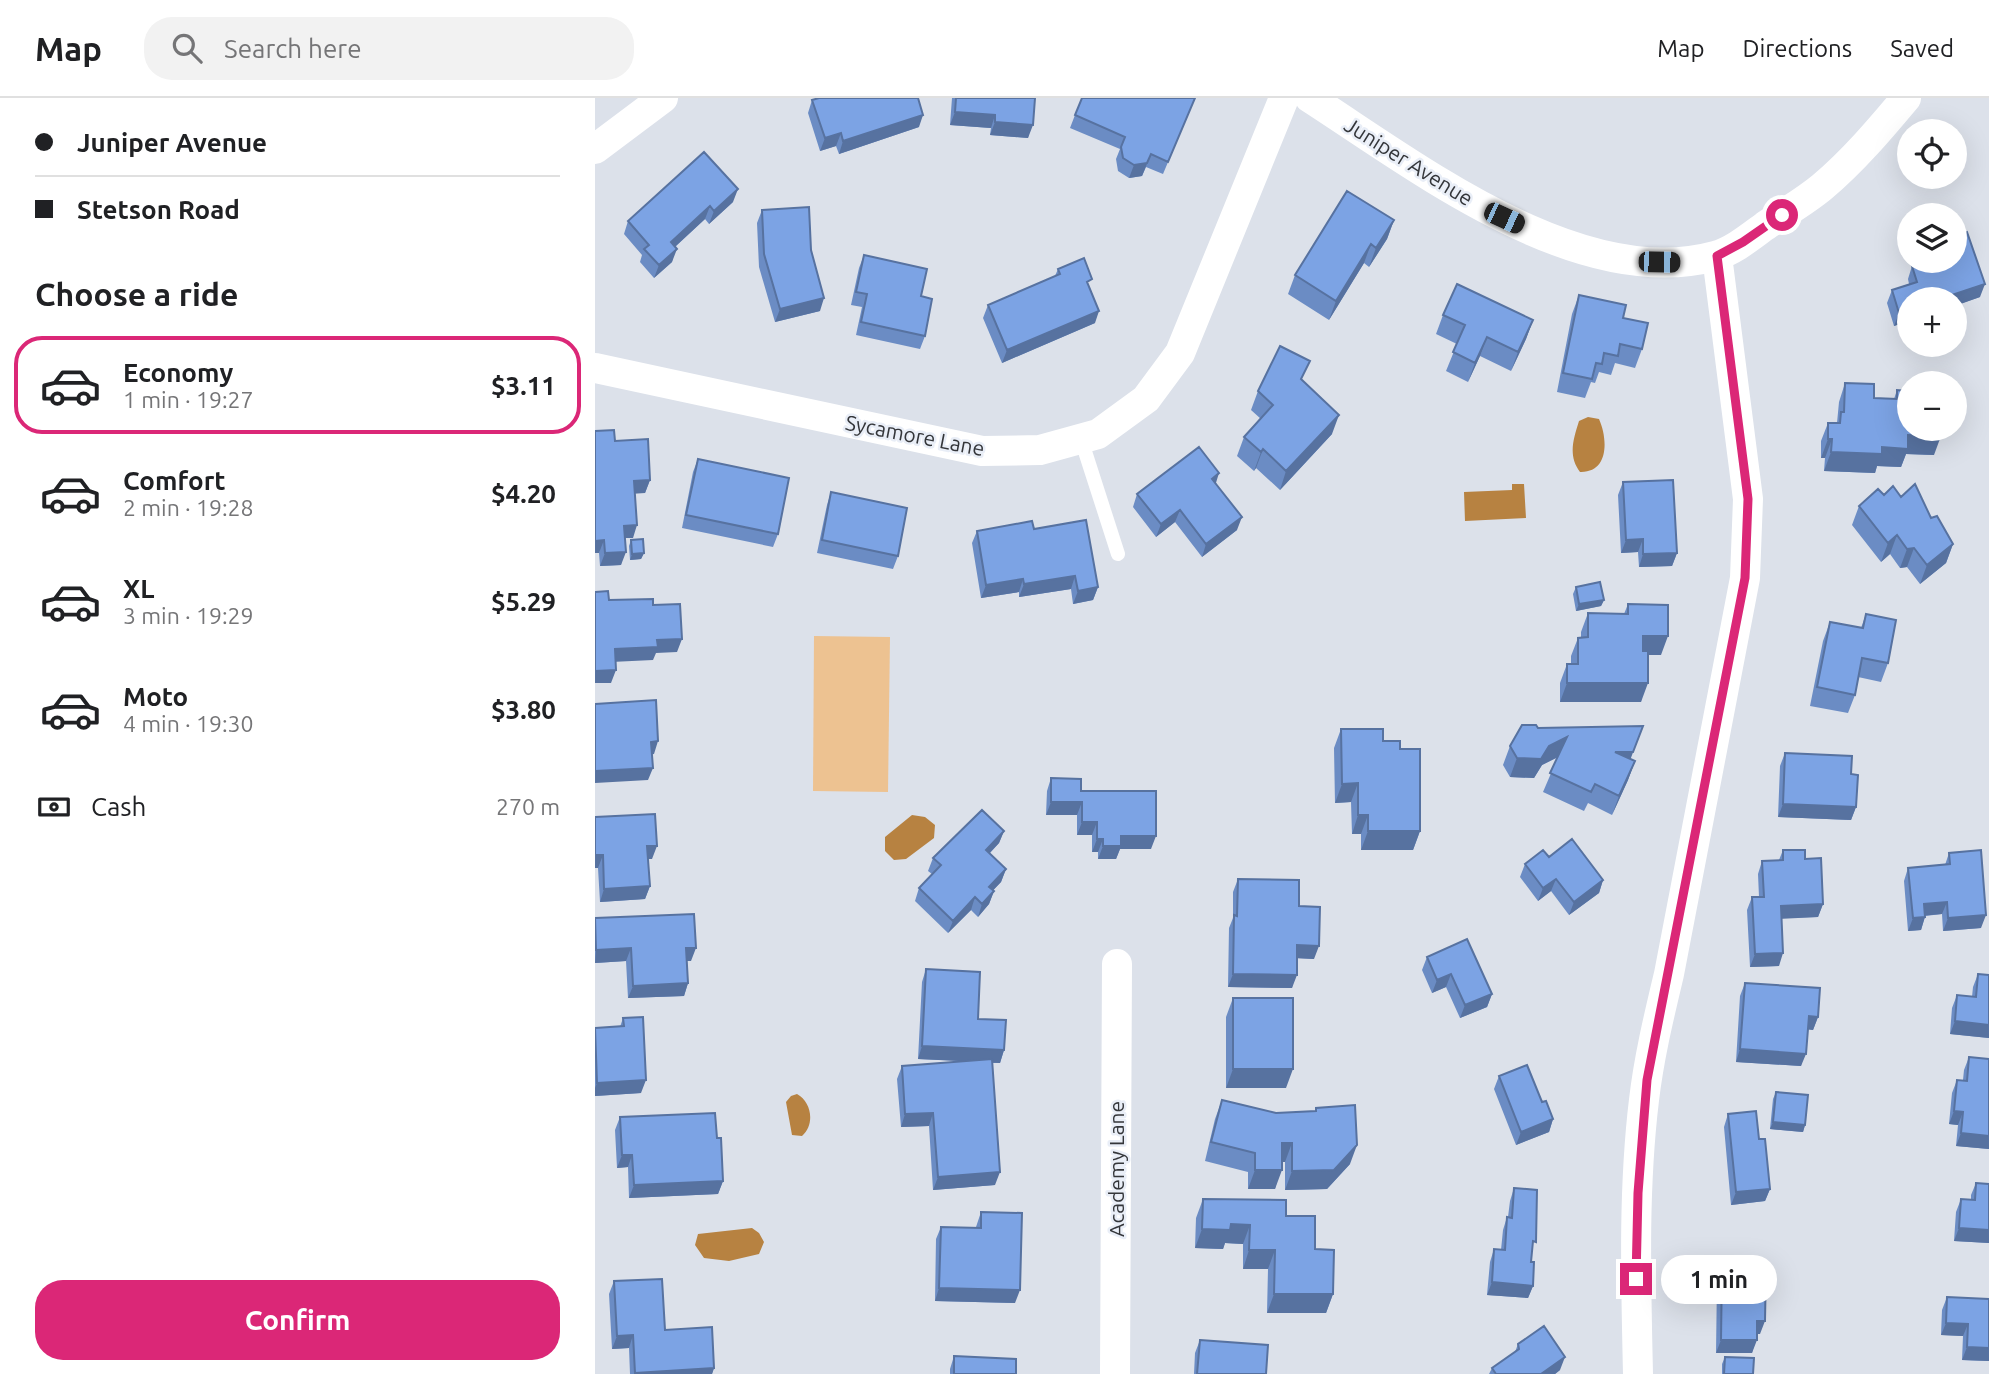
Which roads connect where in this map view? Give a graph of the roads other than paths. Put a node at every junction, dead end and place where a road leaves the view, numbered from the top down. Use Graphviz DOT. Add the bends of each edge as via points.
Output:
graph roads {
  1 [pos="663,98"];
  2 [pos="1284,98"];
  3 [pos="1310,98"];
  4 [pos="1906,98"];
  5 [pos="595,149"];
  6 [pos="1717,256"];
  7 [pos="595,368"];
  8 [pos="1081,439"];
  9 [pos="1118,554"];
  10 [pos="1117,964"];
  11 [pos="1115,1374"];
  12 [pos="1638,1374"];
  1 -- 5 [label="street"];
  2 -- 8 [label="street, Sycamore Lane" via="1180,354 1146,399 1098,434"];
  3 -- 6 [label="street, Juniper Avenue" via="1485,208 1555,240 1644,262"];
  4 -- 6 [label="street, Juniper Avenue" via="1821,188"];
  6 -- 12 [label="street" via="1748,499 1745,578 1644,1101 1636,1267"];
  7 -- 8 [label="street, Sycamore Lane" via="982,452 1039,450"];
  8 -- 9 [label="lane"];
  10 -- 11 [label="street, Academy Lane"];
}
